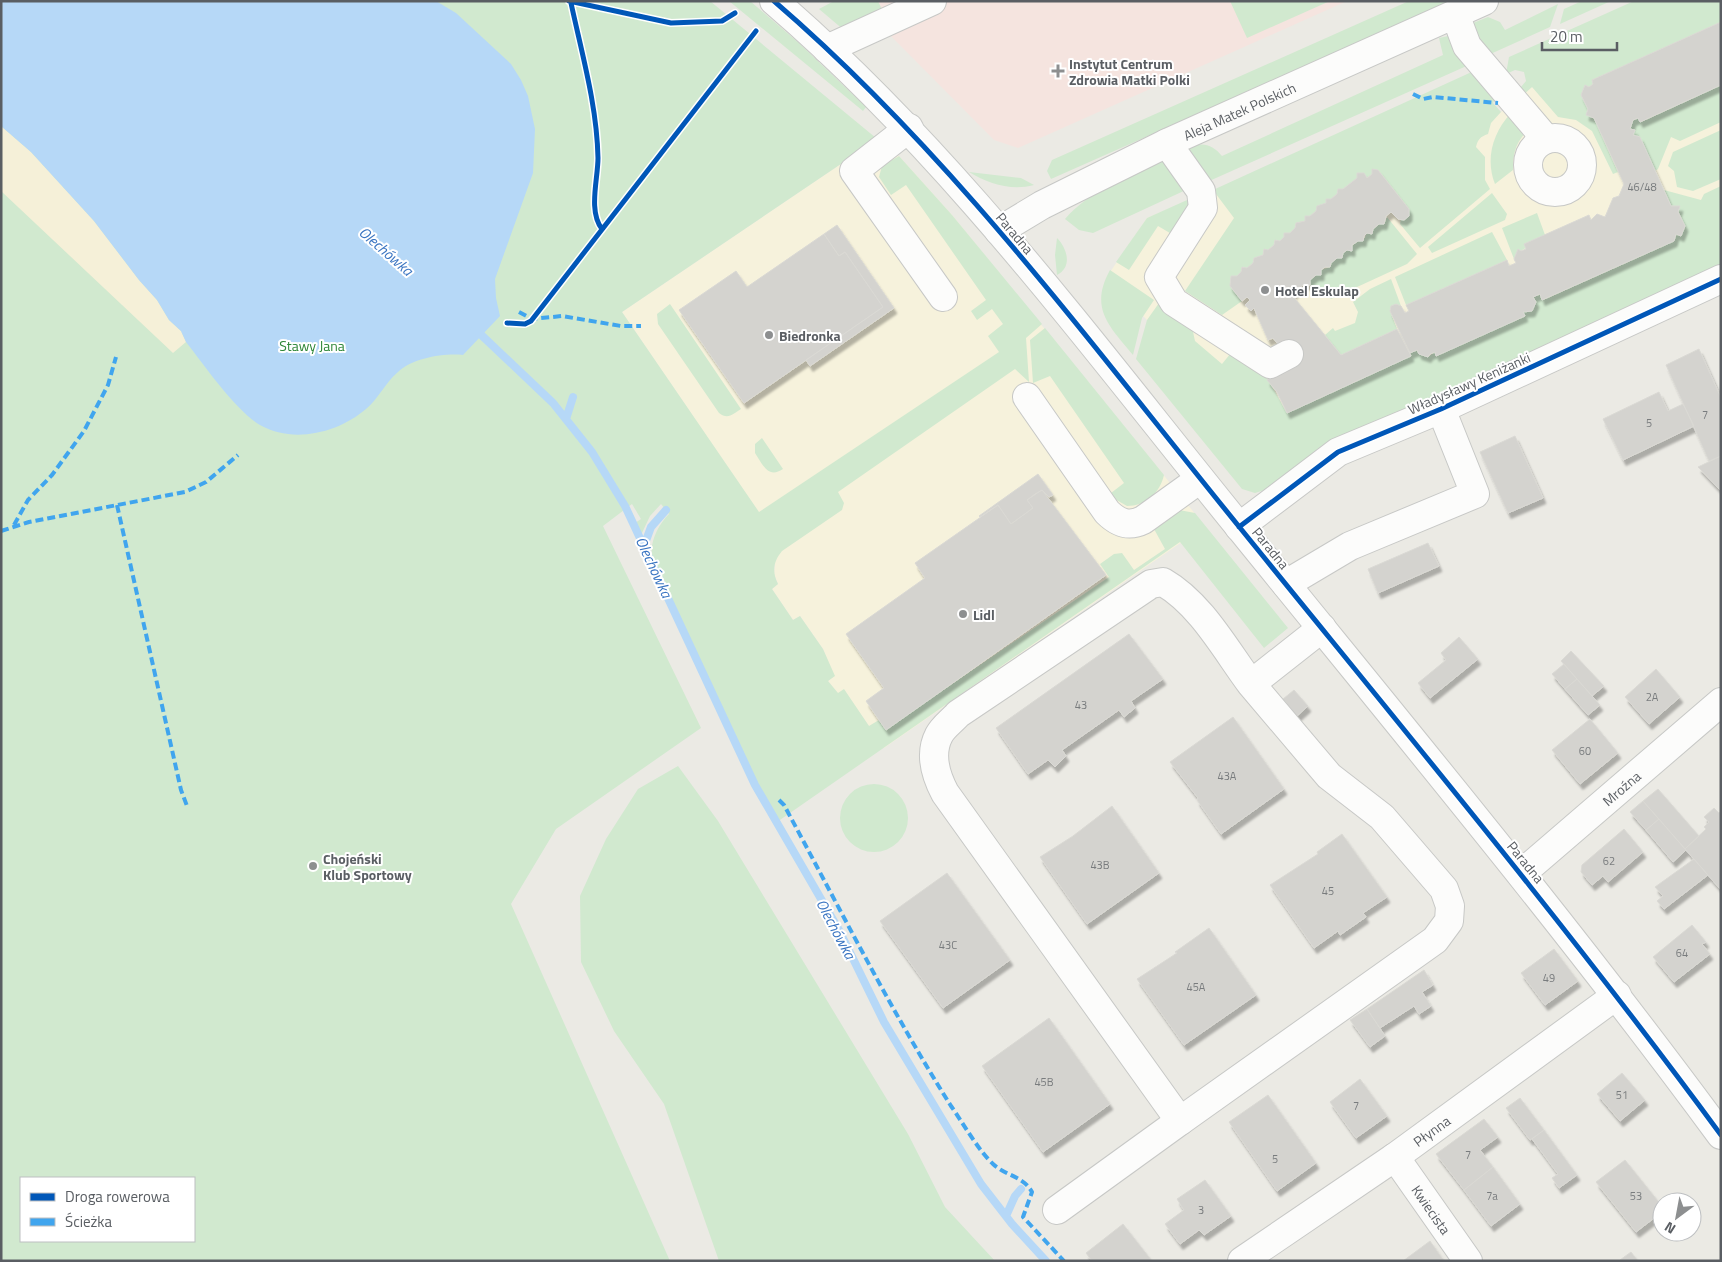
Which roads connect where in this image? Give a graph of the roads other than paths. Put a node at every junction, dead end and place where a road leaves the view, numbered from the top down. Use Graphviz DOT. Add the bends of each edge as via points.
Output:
graph roads {
  1 [pos="774,1"];
  2 [pos="932,1"];
  3 [pos="1484,1"];
  4 [pos="1455,14"];
  5 [pos="827,49"];
  6 [pos="909,128"];
  7 [pos="1546,139"];
  8 [pos="1167,143"];
  9 [pos="1000,231"];
  10 [pos="1721,280"];
  11 [pos="942,297"];
  12 [pos="1289,354"];
  13 [pos="1027,397"];
  14 [pos="1441,409"];
  15 [pos="1200,479"];
  16 [pos="1239,527"];
  17 [pos="1286,584"];
  18 [pos="1322,628"];
  19 [pos="1251,684"];
  20 [pos="1721,702"];
  21 [pos="1521,874"];
  22 [pos="1617,995"];
  23 [pos="1180,1121"];
  24 [pos="1720,1132"];
  25 [pos="1395,1157"];
  26 [pos="1057,1210"];
  27 [pos="1242,1261"];
  28 [pos="1468,1261"];
  1 -- 5 [label="street, Paradna"];
  2 -- 5 [label="street"];
  3 -- 4 [label="street, Aleja Matek Polskich"];
  4 -- 7 [label="street" via="1467,46"];
  4 -- 8 [label="street, Aleja Matek Polskich"];
  5 -- 6 [label="street, Paradna"];
  6 -- 9 [label="street, Paradna"];
  6 -- 11 [label="street" via="854,171"];
  8 -- 9 [label="street, Aleja Matek Polskich" via="1042,205"];
  8 -- 12 [label="street" via="1201,191 1203,208 1159,277 1174,302 1270,364"];
  9 -- 15 [label="street, Paradna"];
  10 -- 14 [label="street, Władysławy Keniżanki"];
  13 -- 15 [label="street" via="1107,512 1120,522 1136,524"];
  14 -- 16 [label="street, Władysławy Keniżanki" via="1338,452"];
  14 -- 17 [label="street" via="1474,494 1350,546"];
  15 -- 16 [label="street, Paradna"];
  16 -- 17 [label="street, Paradna"];
  17 -- 18 [label="street, Paradna"];
  18 -- 19 [label="street"];
  18 -- 21 [label="street, Paradna"];
  19 -- 23 [label="street" via="1329,776 1382,817 1444,889 1450,906 1449,921 1436,940"];
  19 -- 23 [label="street" via="1201,616 1177,590 1163,582 1151,584 958,714 939,734 934,753 937,778 945,793"];
  20 -- 21 [label="street, Mroźna"];
  21 -- 22 [label="street, Paradna"];
  22 -- 24 [label="street, Paradna"];
  22 -- 25 [label="street, Płynna"];
  23 -- 26 [label="street"];
  25 -- 27 [label="street, Płynna"];
  25 -- 28 [label="street, Kwiecista"];
}
